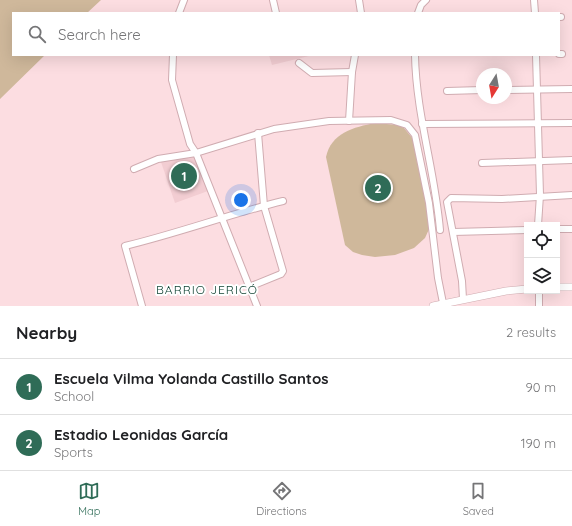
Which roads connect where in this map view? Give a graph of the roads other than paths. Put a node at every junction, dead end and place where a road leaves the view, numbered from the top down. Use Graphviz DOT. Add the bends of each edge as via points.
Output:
graph roads {
  1 [pos="184,0"];
  2 [pos="273,0"];
  3 [pos="358,0"];
  4 [pos="426,0"];
  5 [pos="534,0"];
  6 [pos="179,12"];
  7 [pos="276,12"];
  8 [pos="359,12"];
  9 [pos="418,12"];
  10 [pos="535,12"];
  11 [pos="173,56"];
  12 [pos="355,56"];
  13 [pos="415,56"];
  14 [pos="536,56"];
  15 [pos="299,63"];
  16 [pos="352,72"];
  17 [pos="537,89"];
  18 [pos="572,89"];
  19 [pos="476,90"];
  20 [pos="512,90"];
  21 [pos="448,91"];
  22 [pos="349,121"];
  23 [pos="538,123"];
  24 [pos="572,123"];
  25 [pos="422,124"];
  26 [pos="258,133"];
  27 [pos="196,153"];
  28 [pos="572,160"];
  29 [pos="538,161"];
  30 [pos="482,163"];
  31 [pos="134,169"];
  32 [pos="540,195"];
  33 [pos="572,195"];
  34 [pos="283,201"];
  35 [pos="264,206"];
  36 [pos="221,217"];
  37 [pos="538,222"];
  38 [pos="560,229"];
  39 [pos="572,229"];
  40 [pos="440,230"];
  41 [pos="524,230"];
  42 [pos="453,232"];
  43 [pos="249,287"];
  44 [pos="572,287"];
  45 [pos="560,288"];
  46 [pos="524,289"];
  47 [pos="539,294"];
  48 [pos="463,299"];
  49 [pos="443,303"];
  50 [pos="142,306"];
  51 [pos="257,306"];
  52 [pos="433,306"];
  53 [pos="539,306"];
  1 -- 6 [label="street"];
  2 -- 7 [label="street"];
  3 -- 8 [label="street"];
  4 -- 9 [label="street"];
  5 -- 10 [label="street"];
  11 -- 27 [label="street" via="172,80 190,144"];
  12 -- 16 [label="street"];
  13 -- 25 [label="street"];
  14 -- 17 [label="street"];
  15 -- 16 [label="street" via="312,73"];
  16 -- 22 [label="street"];
  17 -- 18 [label="street"];
  17 -- 20 [label="street"];
  17 -- 23 [label="street"];
  19 -- 21 [label="street"];
  22 -- 26 [label="street" via="309,123"];
  22 -- 49 [label="street" via="391,120 407,125 414,135 429,203"];
  23 -- 24 [label="street"];
  23 -- 25 [label="street"];
  23 -- 29 [label="street"];
  25 -- 40 [label="street" via="438,199"];
  26 -- 27 [label="street"];
  26 -- 35 [label="street"];
  27 -- 31 [label="street" via="158,159"];
  27 -- 36 [label="street"];
  28 -- 29 [label="street"];
  29 -- 30 [label="street"];
  29 -- 32 [label="street"];
  32 -- 33 [label="street"];
  32 -- 37 [label="street"];
  32 -- 42 [label="street" via="502,199 451,198 447,202"];
  34 -- 35 [label="street"];
  35 -- 36 [label="street"];
  35 -- 43 [label="street" via="283,271"];
  36 -- 43 [label="street"];
  36 -- 50 [label="street" via="173,234 125,246"];
  38 -- 39 [label="street"];
  41 -- 42 [label="street"];
  42 -- 48 [label="street"];
  43 -- 51 [label="street"];
  44 -- 45 [label="main road"];
  46 -- 48 [label="main road"];
  47 -- 53 [label="street"];
  48 -- 49 [label="main road"];
  49 -- 52 [label="main road"];
}
